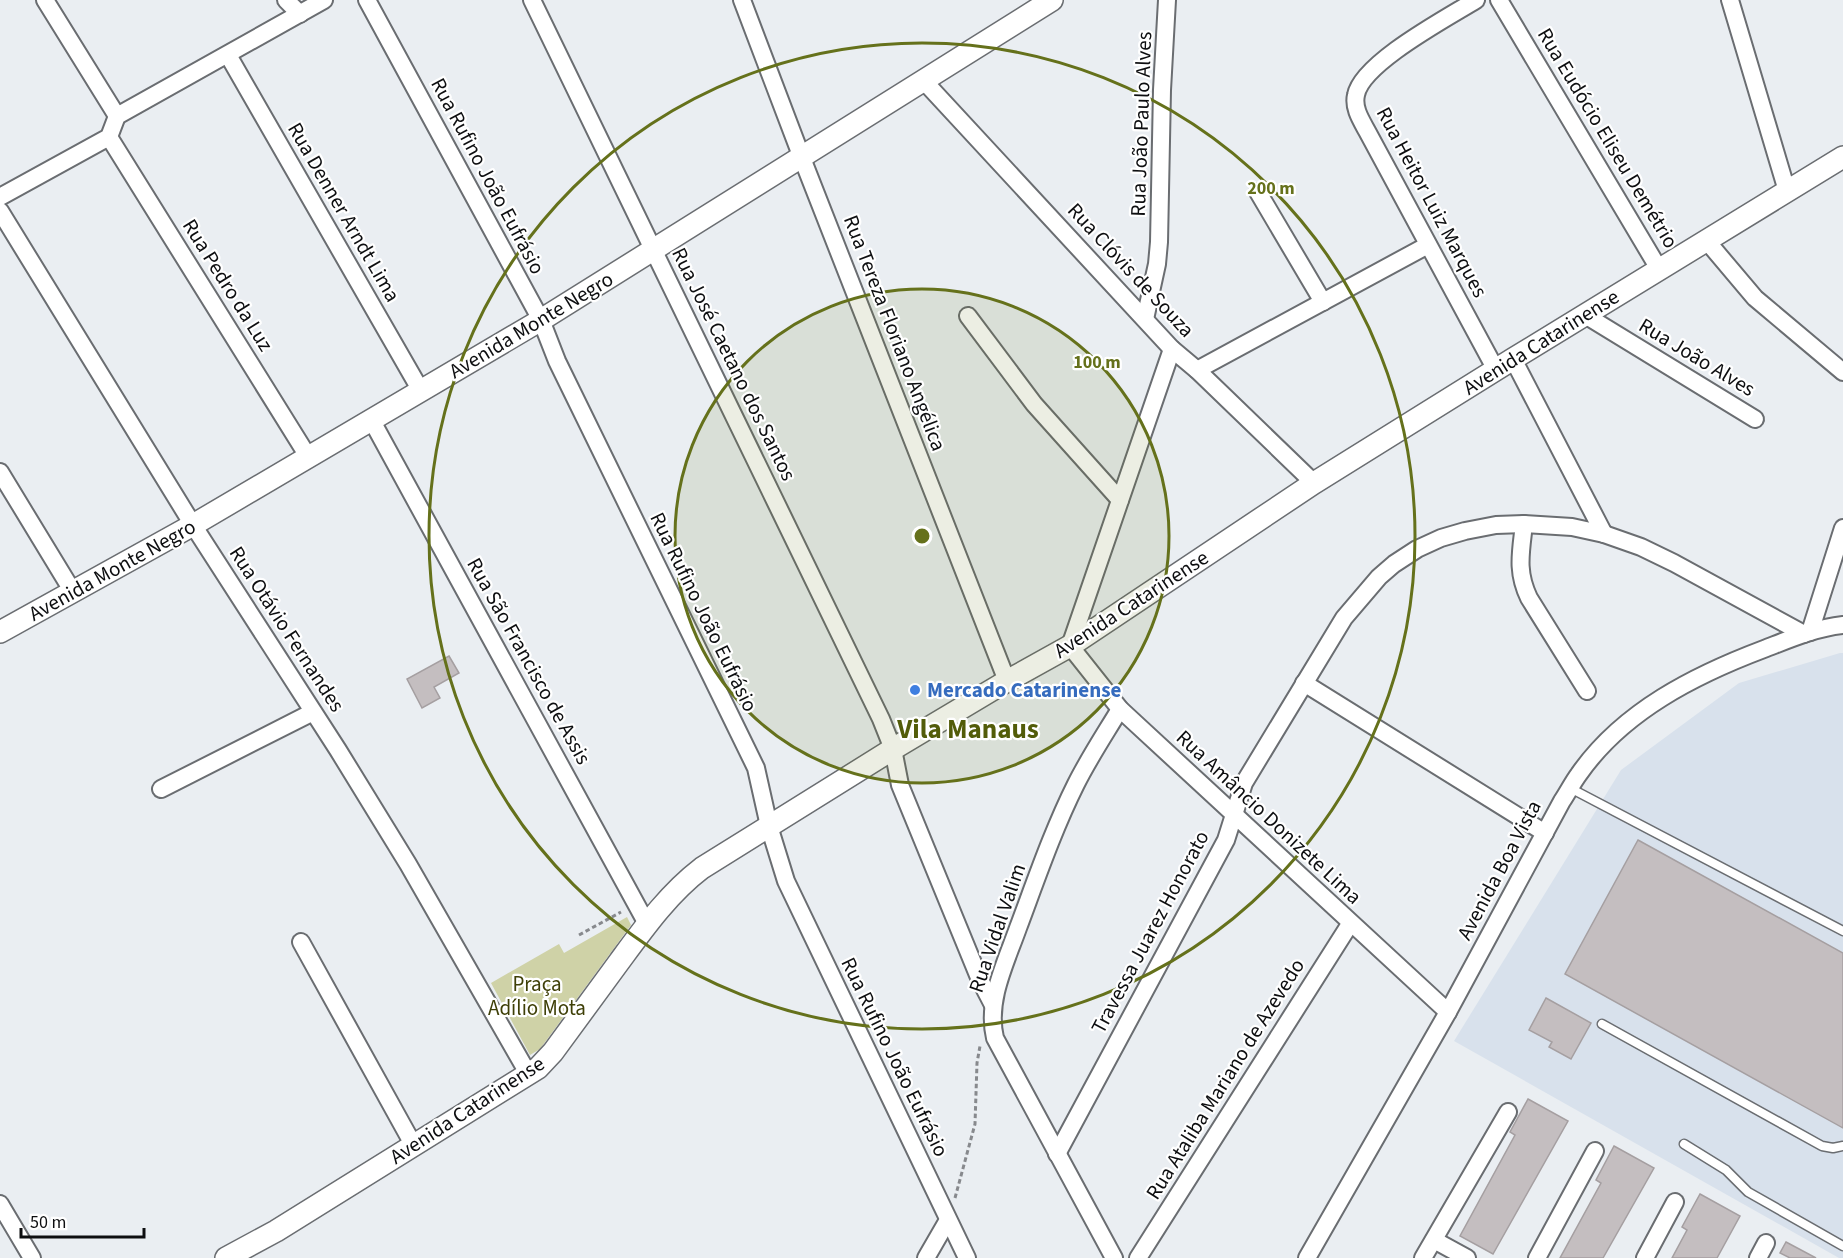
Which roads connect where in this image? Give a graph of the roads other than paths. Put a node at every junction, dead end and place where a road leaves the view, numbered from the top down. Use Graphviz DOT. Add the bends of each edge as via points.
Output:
graph roads {
  1 [pos="45,0"];
  2 [pos="286,0"];
  3 [pos="324,0"];
  4 [pos="367,0"];
  5 [pos="532,0"];
  6 [pos="742,0"];
  7 [pos="1052,0"];
  8 [pos="1167,0"];
  9 [pos="1476,0"];
  10 [pos="1499,0"];
  11 [pos="1730,0"];
  12 [pos="300,14"];
  13 [pos="228,55"];
  14 [pos="923,80"];
  15 [pos="117,116"];
  16 [pos="109,137"];
  17 [pos="1843,157"];
  18 [pos="802,158"];
  19 [pos="1787,191"];
  20 [pos="1258,192"];
  21 [pos="0,197"];
  22 [pos="0,211"];
  23 [pos="1706,240"];
  24 [pos="1428,245"];
  25 [pos="654,249"];
  26 [pos="1659,268"];
  27 [pos="1323,302"];
  28 [pos="1585,315"];
  29 [pos="968,316"];
  30 [pos="1145,319"];
  31 [pos="541,320"];
  32 [pos="1172,349"];
  33 [pos="1504,364"];
  34 [pos="1197,370"];
  35 [pos="1843,372"];
  36 [pos="421,391"];
  37 [pos="1755,419"];
  38 [pos="372,421"];
  39 [pos="309,458"];
  40 [pos="0,472"];
  41 [pos="1314,483"];
  42 [pos="1120,500"];
  43 [pos="1524,524"];
  44 [pos="193,525"];
  45 [pos="1843,528"];
  46 [pos="1604,534"];
  47 [pos="73,592"];
  48 [pos="1843,625"];
  49 [pos="0,632"];
  50 [pos="1807,633"];
  51 [pos="1070,646"];
  52 [pos="1007,681"];
  53 [pos="1304,683"];
  54 [pos="1587,692"];
  55 [pos="1120,709"];
  56 [pos="313,712"];
  57 [pos="894,749"];
  58 [pos="1570,788"];
  59 [pos="161,789"];
  60 [pos="1234,815"];
  61 [pos="769,826"];
  62 [pos="1545,833"];
  63 [pos="647,924"];
  64 [pos="1350,924"];
  65 [pos="1843,931"];
  66 [pos="301,942"];
  67 [pos="993,1005"];
  68 [pos="1448,1012"];
  69 [pos="1602,1024"];
  70 [pos="529,1075"];
  71 [pos="1508,1112"];
  72 [pos="1684,1144"];
  73 [pos="414,1146"];
  74 [pos="1843,1146"];
  75 [pos="1595,1150"];
  76 [pos="1057,1154"];
  77 [pos="1675,1202"];
  78 [pos="0,1204"];
  79 [pos="948,1220"];
  80 [pos="1434,1240"];
  81 [pos="1843,1246"];
  82 [pos="32,1258"];
  83 [pos="226,1258"];
  84 [pos="926,1258"];
  85 [pos="967,1258"];
  86 [pos="1114,1258"];
  87 [pos="1138,1258"];
  88 [pos="1307,1258"];
  89 [pos="1423,1258"];
  90 [pos="1467,1258"];
  91 [pos="1537,1258"];
  92 [pos="1645,1258"];
  1 -- 15 [label="street"];
  2 -- 12 [label="street"];
  3 -- 12 [label="street"];
  4 -- 31 [label="street, Rua Rufino João Eufrásio"];
  5 -- 25 [label="street, Rua José Caetano dos Santos"];
  6 -- 18 [label="street, Rua Tereza Floriano Angélica"];
  7 -- 14 [label="street, Avenida Monte Negro"];
  8 -- 30 [label="street, Rua João Paulo Alves" via="1160,242"];
  9 -- 24 [label="street, Rua Heitor Luiz Marques" via="1397,49 1356,93 1359,116"];
  10 -- 26 [label="street, Rua Eudócio Eliseu Demétrio"];
  11 -- 19 [label="street"];
  12 -- 13 [label="street"];
  13 -- 15 [label="street"];
  13 -- 36 [label="street, Rua Denner Arndt Lima"];
  14 -- 18 [label="street, Avenida Monte Negro"];
  14 -- 30 [label="street, Rua Clóvis de Souza"];
  15 -- 16 [label="street"];
  16 -- 21 [label="street"];
  16 -- 39 [label="street, Rua Pedro da Luz"];
  17 -- 19 [label="street, Avenida Catarinense"];
  18 -- 25 [label="street, Avenida Monte Negro"];
  18 -- 52 [label="street, Rua Tereza Floriano Angélica"];
  19 -- 23 [label="street, Avenida Catarinense"];
  20 -- 27 [label="street"];
  22 -- 44 [label="street, Rua Otávio Fernandes"];
  23 -- 26 [label="street, Avenida Catarinense"];
  23 -- 35 [label="street" via="1755,298"];
  24 -- 27 [label="street"];
  24 -- 33 [label="street, Rua Heitor Luiz Marques"];
  25 -- 31 [label="street, Avenida Monte Negro"];
  25 -- 57 [label="street, Rua José Caetano dos Santos"];
  26 -- 28 [label="street, Avenida Catarinense"];
  27 -- 34 [label="street"];
  28 -- 33 [label="street, Avenida Catarinense"];
  28 -- 37 [label="street, Rua João Alves"];
  29 -- 42 [label="street" via="1034,404"];
  30 -- 32 [label="street, Rua Clóvis de Souza"];
  31 -- 36 [label="street, Avenida Monte Negro"];
  31 -- 61 [label="street, Rua Rufino João Eufrásio" via="557,361 756,768"];
  32 -- 34 [label="street, Rua Clóvis de Souza"];
  32 -- 42 [label="street"];
  33 -- 41 [label="street, Avenida Catarinense"];
  33 -- 46 [label="street, Rua Heitor Luiz Marques"];
  34 -- 41 [label="street, Rua Clóvis de Souza"];
  36 -- 38 [label="street, Avenida Monte Negro"];
  38 -- 39 [label="street, Avenida Monte Negro"];
  38 -- 63 [label="street, Rua São Francisco de Assis"];
  39 -- 44 [label="street, Avenida Monte Negro"];
  40 -- 47 [label="street"];
  41 -- 51 [label="street, Avenida Catarinense"];
  42 -- 51 [label="street"];
  43 -- 46 [label="street, Travessa Juarez Honorato"];
  43 -- 53 [label="street, Travessa Juarez Honorato" via="1496,525 1441,538 1394,564 1344,618"];
  43 -- 54 [label="street" via="1522,584"];
  44 -- 47 [label="street, Avenida Monte Negro"];
  44 -- 56 [label="street, Rua Otávio Fernandes"];
  45 -- 50 [label="street"];
  46 -- 50 [label="street, Travessa Juarez Honorato" via="1674,563"];
  47 -- 49 [label="street, Avenida Monte Negro"];
  48 -- 50 [label="street, Avenida Boa Vista"];
  50 -- 58 [label="street, Avenida Boa Vista" via="1709,672 1664,696 1595,753"];
  51 -- 52 [label="street, Avenida Catarinense"];
  51 -- 55 [label="street, Rua Amâncio Donizete Lima"];
  52 -- 57 [label="street, Avenida Catarinense"];
  53 -- 60 [label="street, Travessa Juarez Honorato" via="1244,783"];
  53 -- 62 [label="street"];
  55 -- 60 [label="street, Rua Amâncio Donizete Lima"];
  55 -- 67 [label="street, Rua Vidal Valim" via="1059,822"];
  56 -- 59 [label="street"];
  56 -- 70 [label="street, Rua Otávio Fernandes" via="424,891"];
  57 -- 61 [label="street, Avenida Catarinense"];
  57 -- 67 [label="street, Rua José Caetano dos Santos" via="900,785"];
  58 -- 62 [label="street, Avenida Boa Vista"];
  58 -- 65 [label="lane"];
  60 -- 64 [label="street, Rua Amâncio Donizete Lima"];
  60 -- 76 [label="street, Travessa Juarez Honorato" via="1226,840"];
  61 -- 63 [label="street, Avenida Catarinense" via="702,868"];
  61 -- 79 [label="street, Rua Rufino João Eufrásio" via="786,881"];
  62 -- 68 [label="street, Avenida Boa Vista"];
  63 -- 70 [label="street, Avenida Catarinense" via="553,1052"];
  64 -- 68 [label="street, Rua Amâncio Donizete Lima"];
  64 -- 87 [label="street, Rua Ataliba Mariano de Azevedo"];
  66 -- 73 [label="street"];
  67 -- 76 [label="street, Rua Vidal Valim" via="995,1038"];
  68 -- 88 [label="street, Avenida Boa Vista"];
  69 -- 74 [label="lane" via="1822,1146"];
  70 -- 73 [label="street, Avenida Catarinense"];
  71 -- 80 [label="street"];
  72 -- 81 [label="lane" via="1726,1170 1748,1192"];
  73 -- 83 [label="street, Avenida Catarinense"];
  75 -- 91 [label="street"];
  76 -- 86 [label="street, Rua Vidal Valim"];
  77 -- 92 [label="street"];
  78 -- 82 [label="street"];
  79 -- 84 [label="street"];
  79 -- 85 [label="street, Rua Rufino João Eufrásio"];
  80 -- 89 [label="street"];
  80 -- 90 [label="street"];
}
